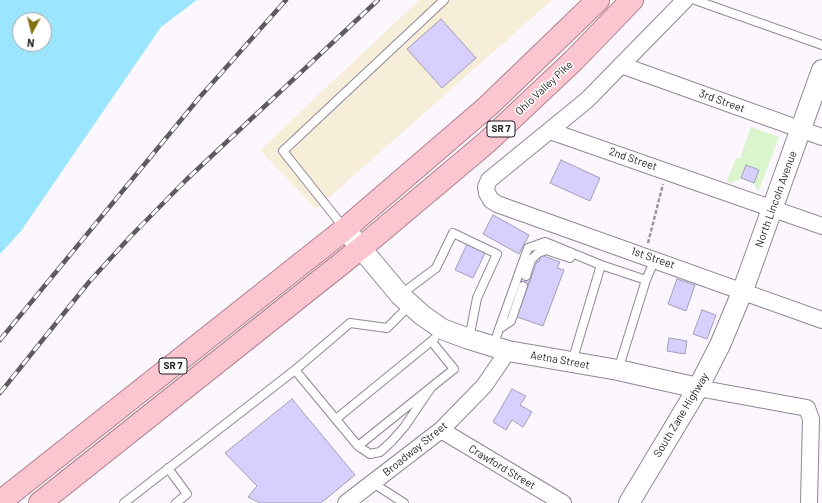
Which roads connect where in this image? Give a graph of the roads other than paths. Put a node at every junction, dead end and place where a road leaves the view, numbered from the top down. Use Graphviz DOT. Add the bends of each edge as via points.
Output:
graph roads {
  1 [pos="444,0"];
  2 [pos="598,0"];
  3 [pos="632,0"];
  4 [pos="685,0"];
  5 [pos="695,0"];
  6 [pos="822,45"];
  7 [pos="621,66"];
  8 [pos="822,70"];
  9 [pos="550,130"];
  10 [pos="801,130"];
  11 [pos="822,137"];
  12 [pos="772,209"];
  13 [pos="822,226"];
  14 [pos="346,229"];
  15 [pos="361,248"];
  16 [pos="649,257"];
  17 [pos="588,260"];
  18 [pos="602,265"];
  19 [pos="526,276"];
  20 [pos="646,280"];
  21 [pos="523,286"];
  22 [pos="743,290"];
  23 [pos="405,300"];
  24 [pos="822,320"];
  25 [pos="727,325"];
  26 [pos="437,335"];
  27 [pos="469,339"];
  28 [pos="500,342"];
  29 [pos="572,362"];
  30 [pos="295,370"];
  31 [pos="618,370"];
  32 [pos="698,388"];
  33 [pos="430,389"];
  34 [pos="336,419"];
  35 [pos="442,430"];
  36 [pos="358,446"];
  37 [pos="168,468"];
  38 [pos="373,483"];
  39 [pos="0,502"];
  40 [pos="40,503"];
  41 [pos="124,503"];
  42 [pos="176,503"];
  43 [pos="346,503"];
  44 [pos="404,503"];
  45 [pos="563,503"];
  46 [pos="629,503"];
  47 [pos="809,503"];
  1 -- 14 [label="lane" via="283,151"];
  2 -- 14 [label="highway, SR 7" via="488,106"];
  3 -- 15 [label="highway, Ohio Valley Pike / SR 7" via="574,60 487,142"];
  4 -- 7 [label="street"];
  5 -- 6 [label="lane"];
  7 -- 9 [label="street" via="587,100"];
  7 -- 10 [label="street, 3rd Street"];
  8 -- 10 [label="street, North Lincoln Avenue"];
  9 -- 12 [label="street, 2nd Street"];
  9 -- 16 [label="street, 1st Street" via="489,180 486,186 491,200"];
  10 -- 11 [label="street, 3rd Street"];
  10 -- 12 [label="street, North Lincoln Avenue"];
  12 -- 13 [label="street"];
  12 -- 22 [label="street, North Lincoln Avenue"];
  14 -- 15 [label="street, Aetna Street"];
  14 -- 39 [label="highway, SR 7"];
  15 -- 23 [label="street, Aetna Street"];
  15 -- 40 [label="highway, SR 7"];
  16 -- 20 [label="lane"];
  16 -- 22 [label="street, 1st Street"];
  17 -- 18 [label="lane"];
  17 -- 19 [label="lane" via="582,262 546,250 531,260"];
  17 -- 28 [label="lane" via="545,242 528,248"];
  18 -- 20 [label="lane"];
  18 -- 29 [label="lane"];
  20 -- 31 [label="lane"];
  21 -- 28 [label="lane" via="511,321"];
  22 -- 24 [label="street, 1st Street"];
  22 -- 25 [label="street, North Lincoln Avenue"];
  23 -- 26 [label="street, Aetna Street"];
  23 -- 27 [label="lane" via="436,268 453,233 497,254 477,298"];
  23 -- 30 [label="lane" via="387,328 350,322"];
  25 -- 32 [label="street, South Zane Highway" via="720,345"];
  26 -- 27 [label="street, Aetna Street"];
  26 -- 33 [label="lane" via="454,369"];
  26 -- 34 [label="lane"];
  27 -- 28 [label="street, Aetna Street"];
  28 -- 29 [label="street, Aetna Street"];
  28 -- 35 [label="street, Broadway Street" via="484,386"];
  29 -- 31 [label="street, Aetna Street"];
  30 -- 34 [label="lane"];
  30 -- 37 [label="lane"];
  31 -- 32 [label="street, Aetna Street"];
  32 -- 46 [label="street, South Zane Highway"];
  32 -- 47 [label="street, Aetna Street" via="807,408 811,419"];
  33 -- 36 [label="lane"];
  33 -- 36 [label="lane" via="405,426 380,452 370,454"];
  34 -- 36 [label="lane"];
  35 -- 38 [label="street, Broadway Street"];
  35 -- 45 [label="street, Crawford Street"];
  37 -- 41 [label="lane"];
  37 -- 42 [label="lane" via="188,494"];
  38 -- 43 [label="street, Broadway Street"];
  38 -- 44 [label="lane"];
}
